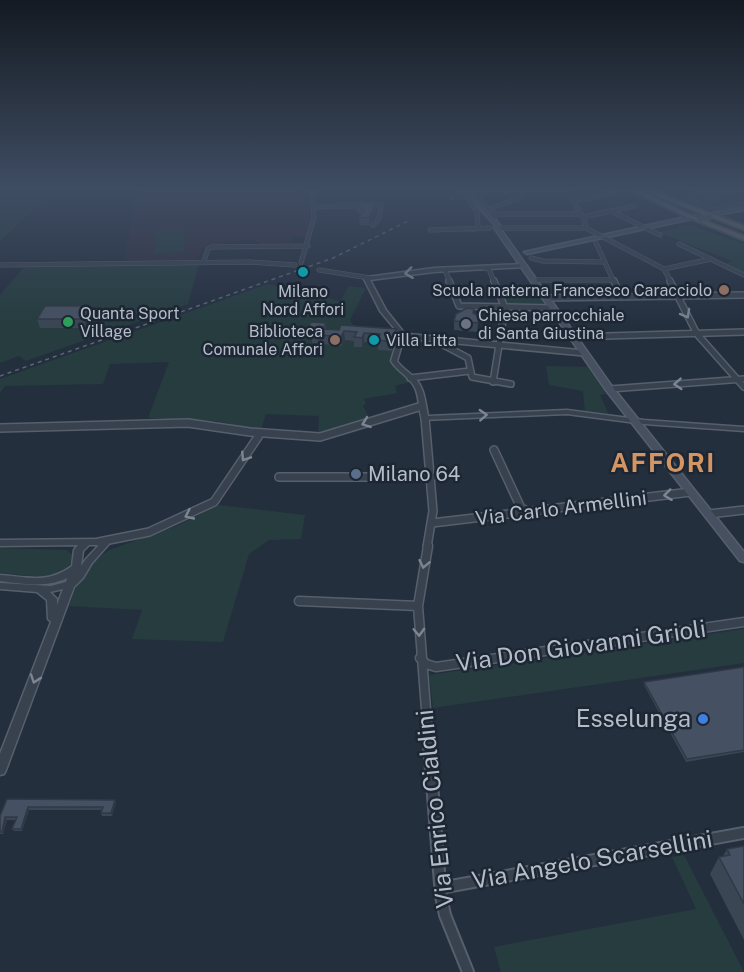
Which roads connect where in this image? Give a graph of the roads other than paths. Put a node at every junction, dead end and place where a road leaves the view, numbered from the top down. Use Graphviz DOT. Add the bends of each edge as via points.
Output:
graph roads {
  1 [pos="310,235"];
  2 [pos="502,235"];
  3 [pos="605,235"];
  4 [pos="602,236"];
  5 [pos="596,243"];
  6 [pos="679,244"];
  7 [pos="308,246"];
  8 [pos="695,247"];
  9 [pos="688,248"];
  10 [pos="524,255"];
  11 [pos="717,257"];
  12 [pos="711,259"];
  13 [pos="203,262"];
  14 [pos="0,265"];
  15 [pos="606,265"];
  16 [pos="484,268"];
  17 [pos="447,269"];
  18 [pos="664,269"];
  19 [pos="319,270"];
  20 [pos="744,275"];
  21 [pos="533,280"];
  22 [pos="612,280"];
  23 [pos="370,281"];
  24 [pos="744,295"];
  25 [pos="679,296"];
  26 [pos="621,297"];
  27 [pos="546,298"];
  28 [pos="504,307"];
  29 [pos="553,308"];
  30 [pos="744,332"];
  31 [pos="696,333"];
  32 [pos="403,336"];
  33 [pos="572,337"];
  34 [pos="433,339"];
  35 [pos="499,346"];
  36 [pos="584,353"];
  37 [pos="470,371"];
  38 [pos="410,378"];
  39 [pos="740,379"];
  40 [pos="493,382"];
  41 [pos="511,384"];
  42 [pos="744,387"];
  43 [pos="610,389"];
  44 [pos="422,406"];
  45 [pos="424,418"];
  46 [pos="634,421"];
  47 [pos="0,428"];
  48 [pos="744,429"];
  49 [pos="250,432"];
  50 [pos="270,434"];
  51 [pos="258,437"];
  52 [pos="494,450"];
  53 [pos="279,477"];
  54 [pos="432,477"];
  55 [pos="690,492"];
  56 [pos="744,510"];
  57 [pos="529,512"];
  58 [pos="709,514"];
  59 [pos="432,523"];
  60 [pos="87,542"];
  61 [pos="99,542"];
  62 [pos="0,543"];
  63 [pos="65,543"];
  64 [pos="79,550"];
  65 [pos="744,559"];
  66 [pos="77,566"];
  67 [pos="0,578"];
  68 [pos="71,584"];
  69 [pos="0,586"];
  70 [pos="37,589"];
  71 [pos="299,601"];
  72 [pos="418,606"];
  73 [pos="744,622"];
  74 [pos="53,623"];
  75 [pos="420,658"];
  76 [pos="436,667"];
  77 [pos="422,678"];
  78 [pos="0,770"];
  79 [pos="744,833"];
  80 [pos="440,888"];
  81 [pos="468,972"];
  1 -- 7 [label="street"];
  2 -- 10 [label="main road"];
  3 -- 4 [label="main road"];
  4 -- 10 [label="main road"];
  4 -- 18 [label="street"];
  5 -- 15 [label="street"];
  6 -- 9 [label="street"];
  7 -- 13 [label="street" via="212,247"];
  7 -- 13 [label="street" via="298,264"];
  8 -- 9 [label="street"];
  9 -- 12 [label="street"];
  10 -- 15 [label="street" via="543,261"];
  10 -- 16 [label="street"];
  10 -- 21 [label="main road"];
  11 -- 12 [label="street"];
  12 -- 18 [label="street"];
  12 -- 20 [label="street"];
  13 -- 14 [label="street"];
  15 -- 22 [label="street"];
  16 -- 17 [label="street"];
  16 -- 28 [label="street" via="489,269"];
  17 -- 23 [label="street, one-way"];
  17 -- 28 [label="street" via="459,306"];
  18 -- 25 [label="street"];
  19 -- 23 [label="street"];
  21 -- 22 [label="street"];
  21 -- 27 [label="main road"];
  22 -- 26 [label="street"];
  23 -- 32 [label="street" via="383,311"];
  24 -- 25 [label="street"];
  25 -- 26 [label="street"];
  25 -- 31 [label="street, one-way"];
  26 -- 27 [label="street"];
  27 -- 29 [label="main road"];
  28 -- 29 [label="street"];
  28 -- 35 [label="street"];
  29 -- 33 [label="main road"];
  30 -- 31 [label="street"];
  31 -- 33 [label="street"];
  31 -- 39 [label="street"];
  32 -- 34 [label="street"];
  32 -- 38 [label="street, Via Enrico Cialdini" via="394,359"];
  33 -- 36 [label="main road"];
  34 -- 35 [label="street"];
  34 -- 37 [label="street" via="468,359"];
  35 -- 36 [label="street"];
  35 -- 40 [label="street"];
  36 -- 43 [label="main road"];
  37 -- 38 [label="street"];
  37 -- 40 [label="street" via="478,380"];
  38 -- 44 [label="street, Via Enrico Cialdini" via="420,389"];
  39 -- 42 [label="street"];
  39 -- 43 [label="street, one-way"];
  40 -- 41 [label="street"];
  43 -- 46 [label="main road"];
  44 -- 45 [label="street, Via Enrico Cialdini"];
  44 -- 50 [label="street, one-way" via="327,435"];
  45 -- 46 [label="street, one-way" via="567,412"];
  45 -- 54 [label="street, Via Enrico Cialdini"];
  46 -- 48 [label="street"];
  46 -- 55 [label="main road"];
  47 -- 49 [label="street" via="173,423"];
  49 -- 50 [label="street"];
  49 -- 51 [label="street"];
  50 -- 51 [label="street"];
  51 -- 61 [label="street, one-way" via="213,503 149,532"];
  52 -- 57 [label="street" via="522,508"];
  53 -- 54 [label="street"];
  54 -- 59 [label="street, Via Enrico Cialdini"];
  55 -- 57 [label="street, Via Carlo Armellini, one-way"];
  55 -- 58 [label="main road"];
  56 -- 58 [label="street"];
  57 -- 59 [label="street, Via Carlo Armellini"];
  58 -- 65 [label="main road"];
  59 -- 72 [label="street, Via Enrico Cialdini, one-way"];
  60 -- 61 [label="street"];
  60 -- 63 [label="street"];
  60 -- 64 [label="street"];
  61 -- 68 [label="street" via="105,544 103,549"];
  62 -- 63 [label="street"];
  63 -- 64 [label="street"];
  64 -- 66 [label="street"];
  66 -- 67 [label="street" via="66,576 50,581"];
  66 -- 68 [label="street"];
  68 -- 70 [label="street"];
  68 -- 74 [label="street"];
  69 -- 70 [label="street"];
  70 -- 74 [label="street" via="52,599"];
  71 -- 72 [label="street"];
  72 -- 75 [label="street, Via Enrico Cialdini, one-way"];
  73 -- 76 [label="street, Via Don Giovanni Grioli"];
  74 -- 78 [label="street, one-way"];
  75 -- 76 [label="street, Via Don Giovanni Grioli"];
  75 -- 77 [label="street, Via Enrico Cialdini"];
  76 -- 77 [label="street"];
  77 -- 80 [label="street, Via Enrico Cialdini"];
  79 -- 80 [label="street, Via Angelo Scarsellini"];
  80 -- 81 [label="street, Via Enrico Cialdini" via="445,915"];
}
